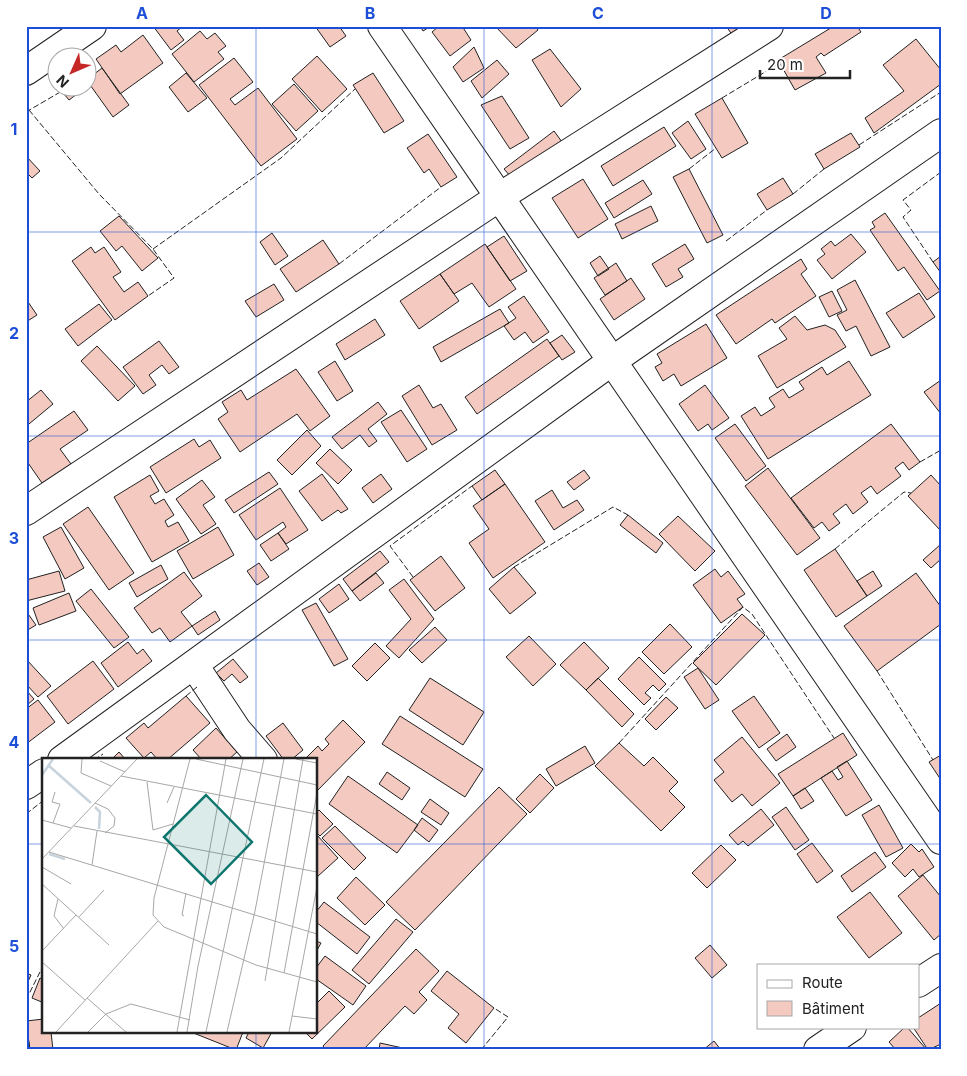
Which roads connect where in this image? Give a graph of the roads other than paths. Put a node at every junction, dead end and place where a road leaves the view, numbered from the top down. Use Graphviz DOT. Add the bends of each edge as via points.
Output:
graph roads {
  1 [pos="92,26"];
  2 [pos="382,26"];
  3 [pos="770,26"];
  4 [pos="26,71"];
  5 [pos="941,133"];
  6 [pos="498,198"];
  7 [pos="612,361"];
  8 [pos="26,510"];
  9 [pos="194,665"];
  10 [pos="65,758"];
  11 [pos="261,758"];
  12 [pos="42,774"];
  13 [pos="26,785"];
  14 [pos="941,840"];
  15 [pos="941,968"];
  16 [pos="920,982"];
  17 [pos="851,1028"];
  18 [pos="818,1050"];
  1 -- 4 [label="street"];
  2 -- 6 [label="street"];
  3 -- 6 [label="street"];
  5 -- 7 [label="street"];
  6 -- 7 [label="street"];
  6 -- 8 [label="street"];
  7 -- 9 [label="street"];
  7 -- 14 [label="street"];
  9 -- 10 [label="street"];
  9 -- 11 [label="street" via="237,730"];
  12 -- 13 [label="street"];
  15 -- 16 [label="street"];
  17 -- 18 [label="street"];
}
